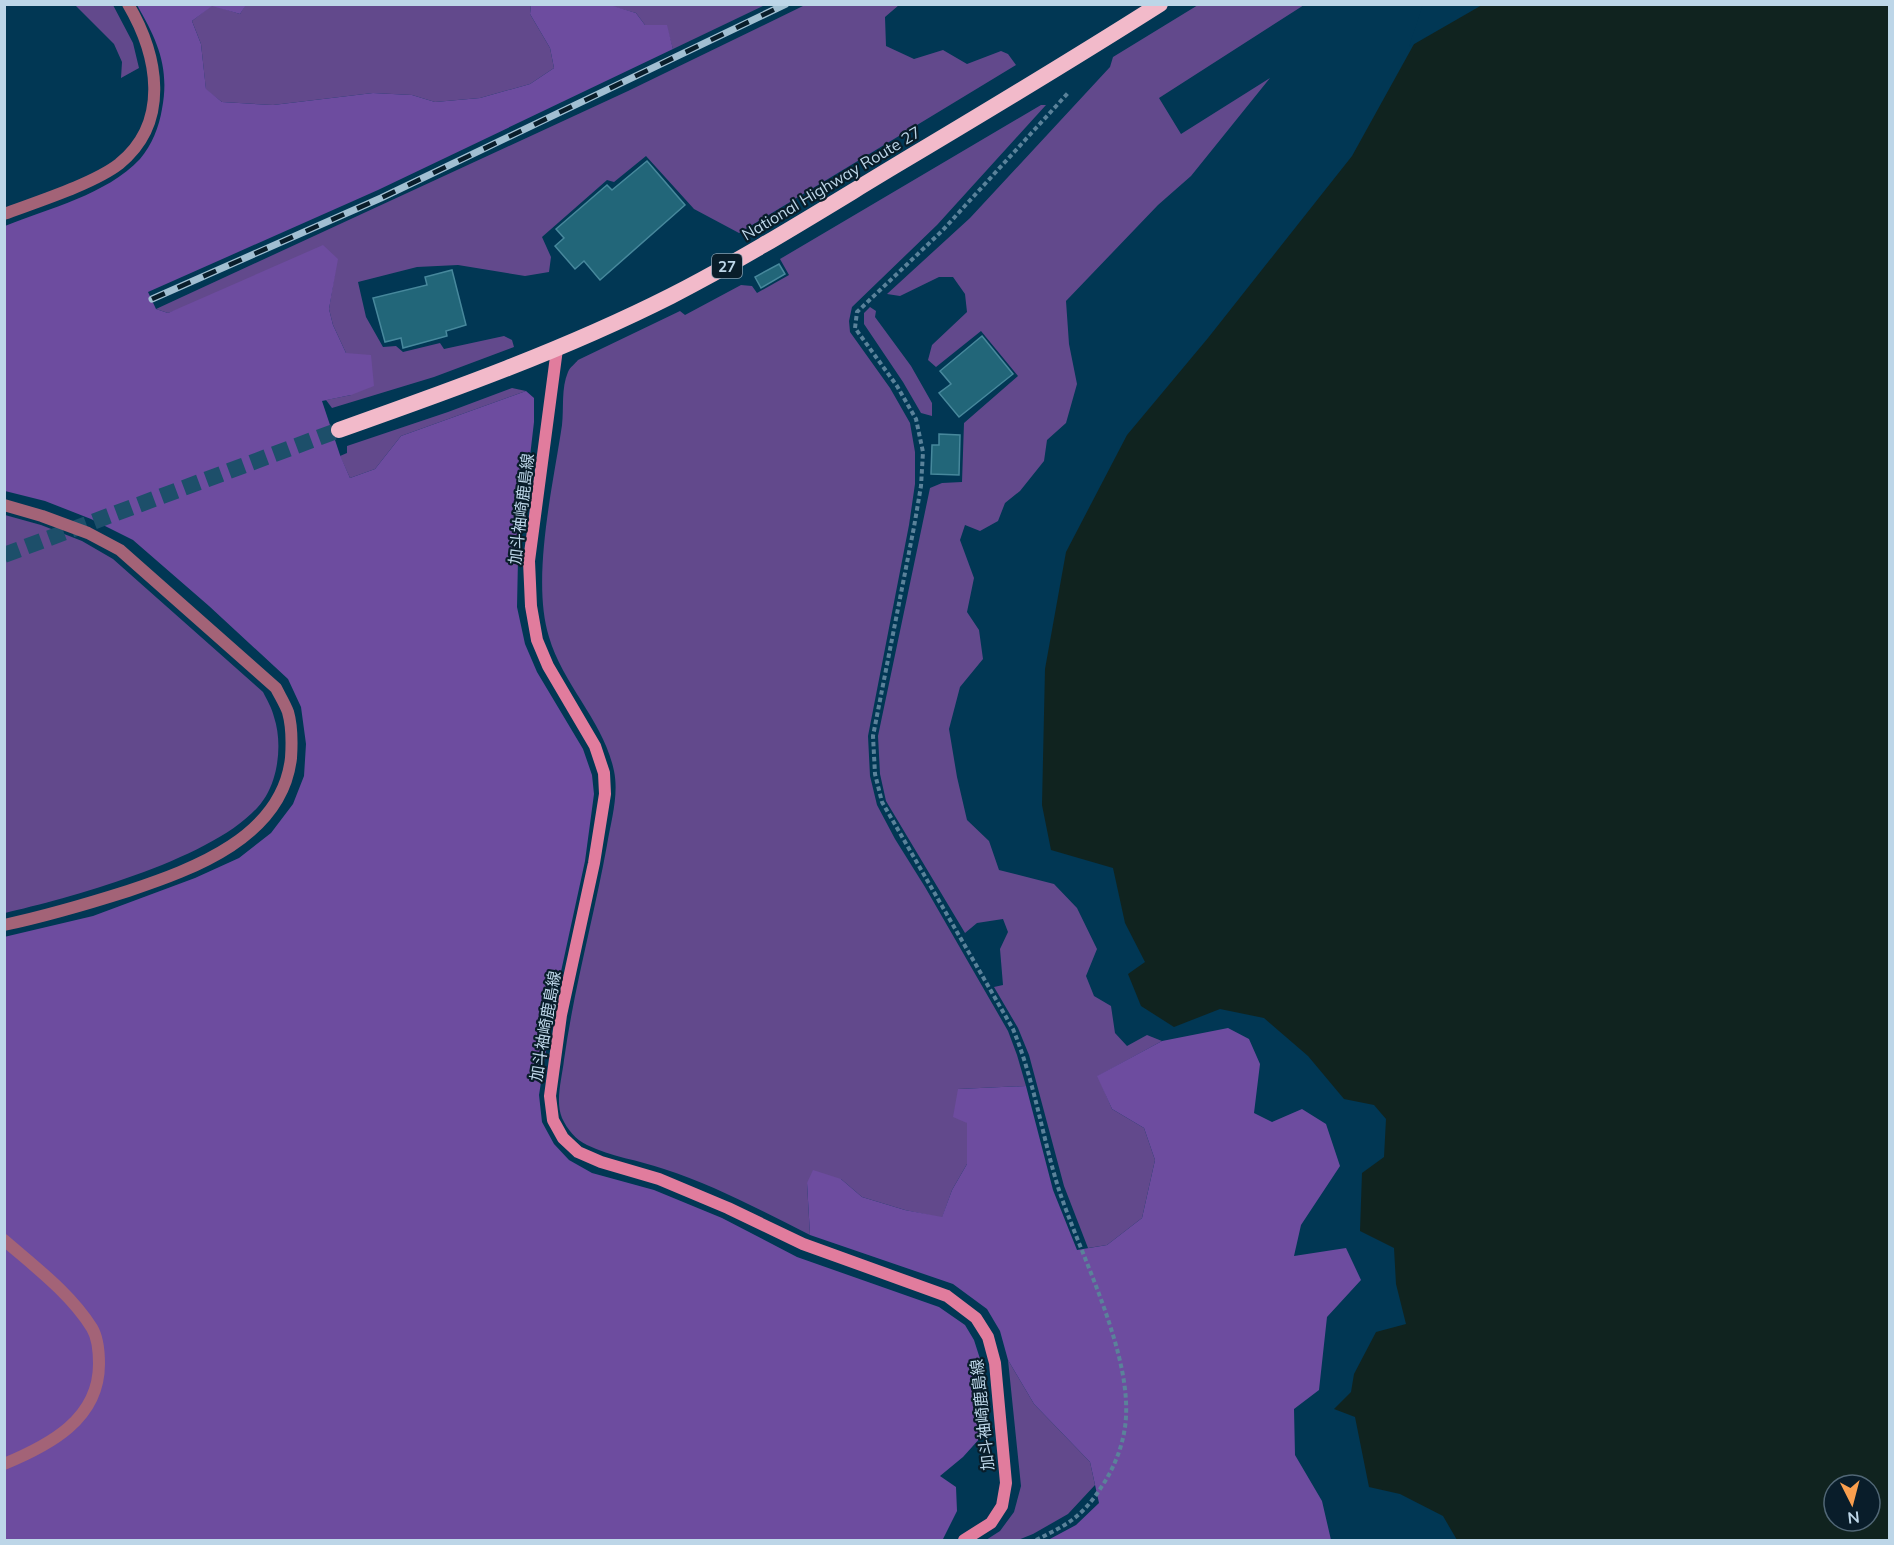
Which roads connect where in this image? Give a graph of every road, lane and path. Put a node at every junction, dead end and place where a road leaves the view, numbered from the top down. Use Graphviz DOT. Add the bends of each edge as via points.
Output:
graph roads {
  1 [pos="128,4"];
  2 [pos="1160,4"];
  3 [pos="1073,87"];
  4 [pos="4,214"];
  5 [pos="557,349"];
  6 [pos="339,430"];
  7 [pos="4,505"];
  8 [pos="4,925"];
  9 [pos="4,1240"];
  10 [pos="4,1464"];
  11 [pos="964,1540"];
  12 [pos="1036,1540"];
  1 -- 4 [label="street" via="146,39 153,66 154,96 142,137 119,164 102,174"];
  2 -- 5 [label="highway, National Highway Route 27 / 27" via="734,262"];
  3 -- 12 [label="path" via="942,231 857,312 855,328 916,420 922,452 921,486 873,736 875,774 882,802 1024,1054 1059,1188 1116,1345 1126,1401 1117,1460 1094,1499 1072,1520"];
  5 -- 6 [label="highway, National Highway Route 27 / 27"];
  5 -- 11 [label="main road, 加斗袖崎鹿島線" via="529,561 531,606 537,640 548,666 595,746 604,773 605,794 561,1016 550,1096 553,1120 563,1138 578,1152 659,1179 803,1244 947,1296 976,1318 988,1337 995,1363 1006,1484 1002,1506 991,1523"];
  7 -- 8 [label="street" via="88,533 120,550 276,688 288,712 292,745 289,775 278,801 259,824 232,846 190,868 142,886"];
  9 -- 10 [label="street" via="67,1296 93,1330 99,1351 99,1380 92,1401 74,1423 50,1443"];
}
